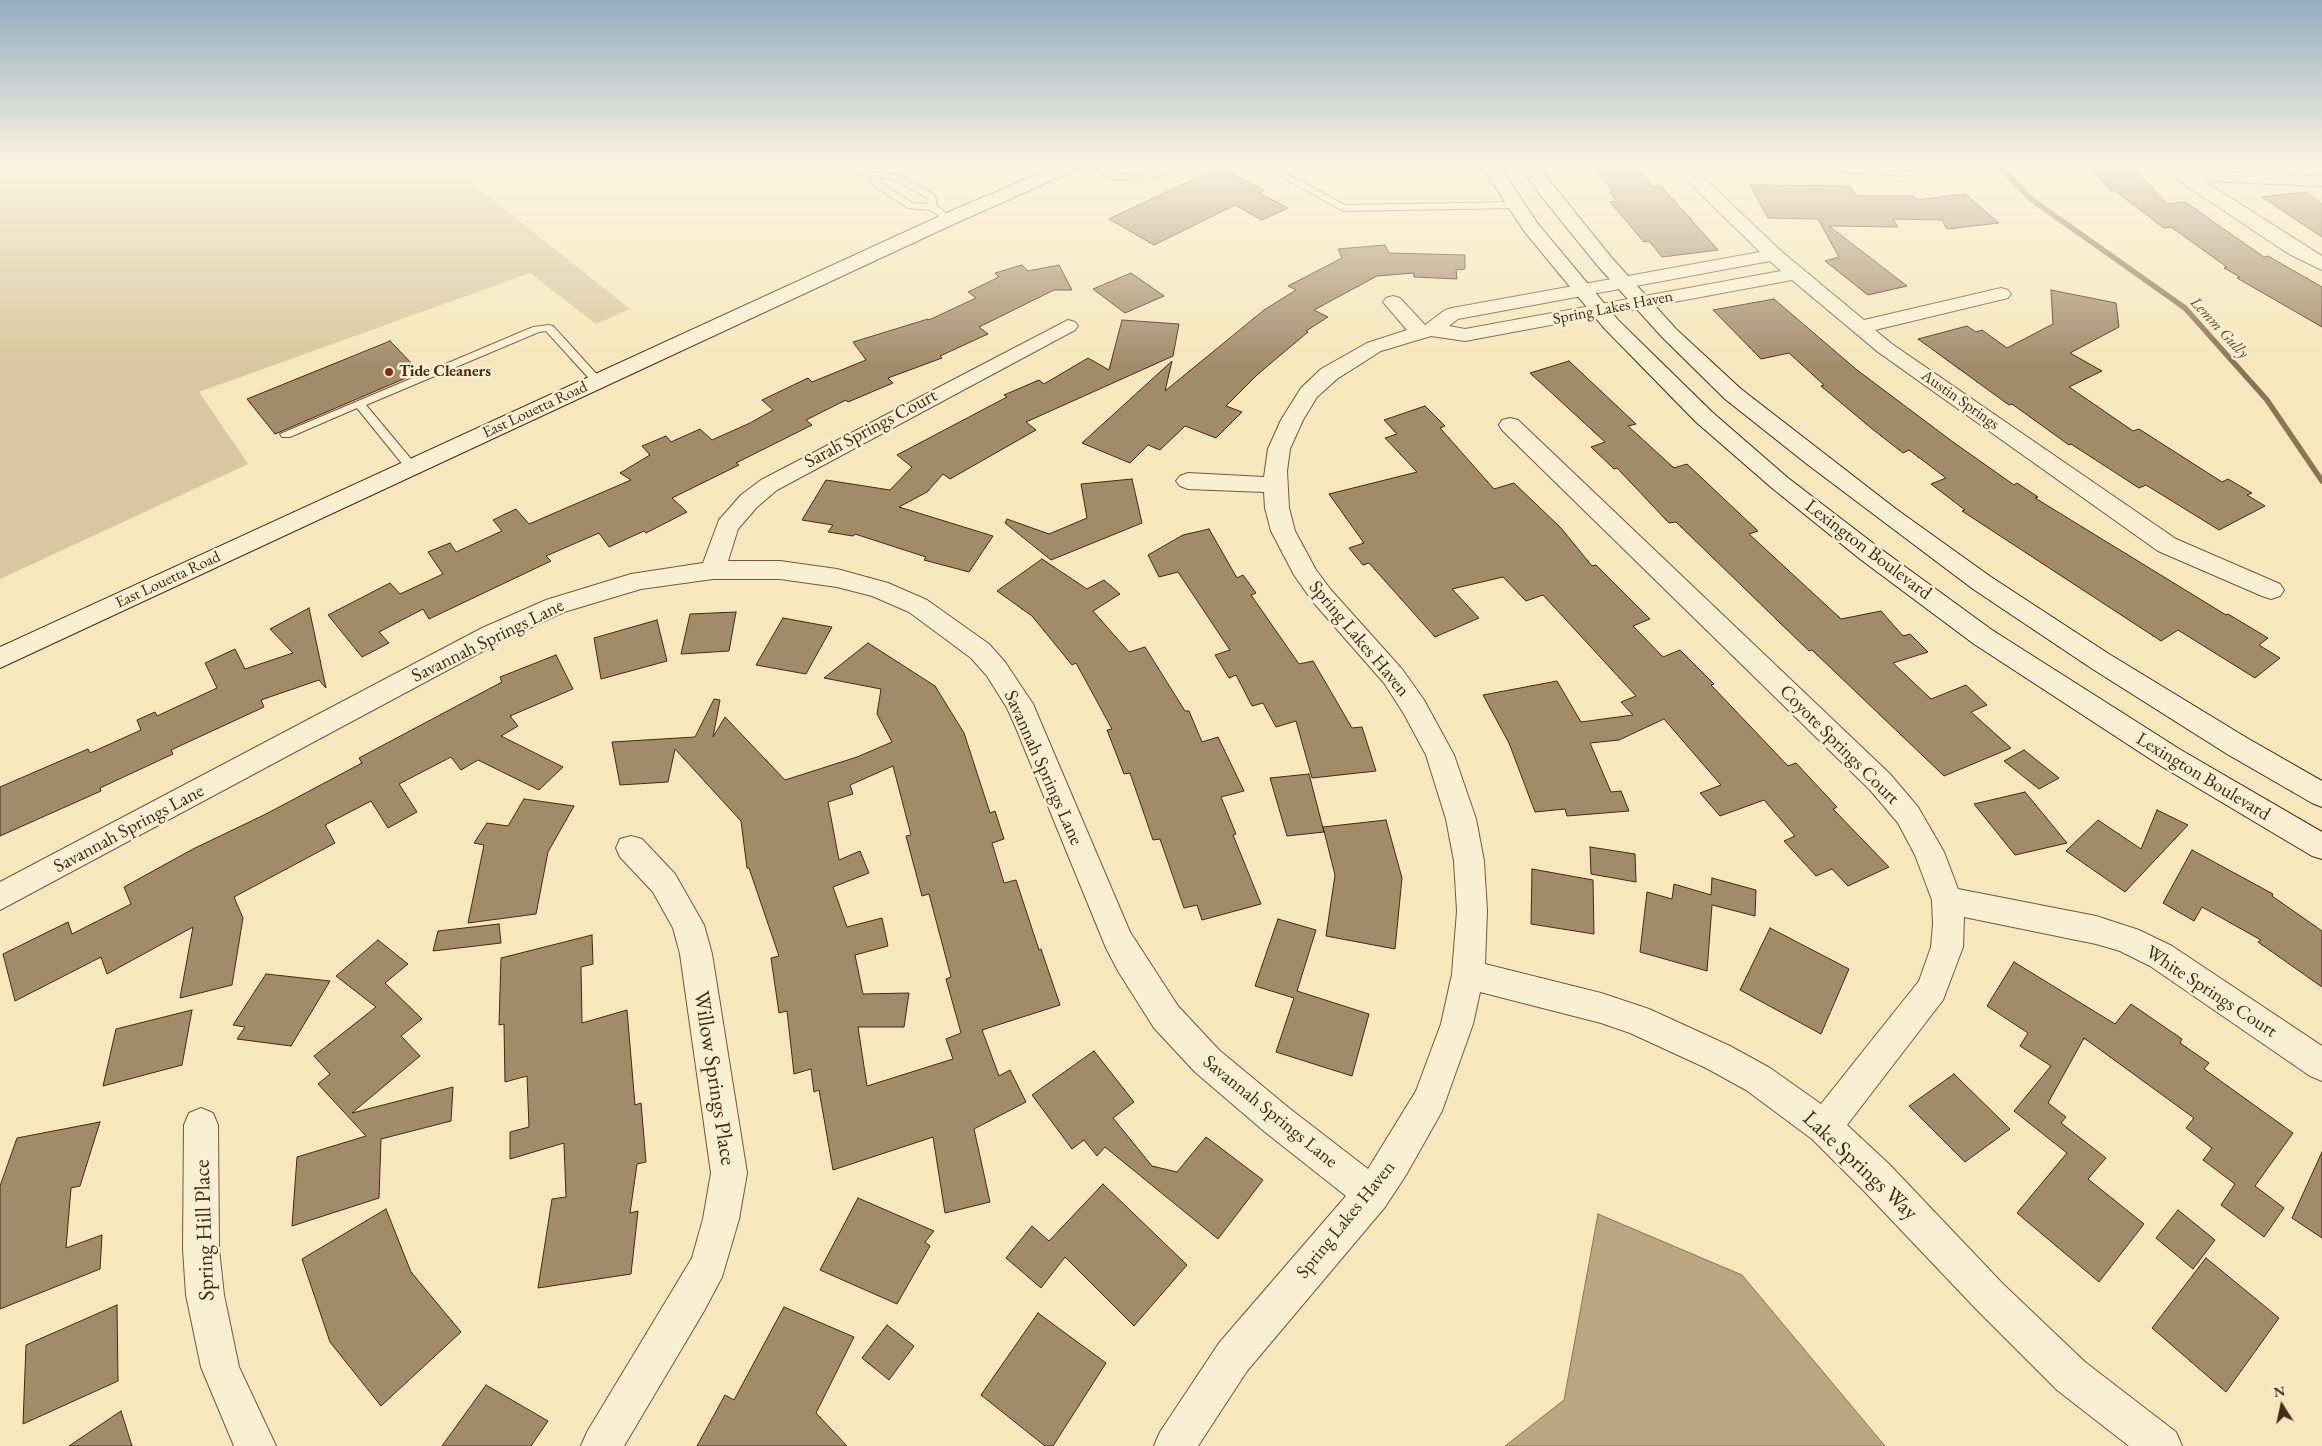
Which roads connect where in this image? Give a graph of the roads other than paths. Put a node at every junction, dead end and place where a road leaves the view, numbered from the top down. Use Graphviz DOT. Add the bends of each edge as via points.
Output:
graph roads {
  1 [pos="901,232"];
  2 [pos="1537,232"];
  3 [pos="1580,232"];
  4 [pos="1750,232"];
  5 [pos="2269,232"];
  6 [pos="1774,256"];
  7 [pos="2322,264"];
  8 [pos="1705,268"];
  9 [pos="1795,274"];
  10 [pos="1624,283"];
  11 [pos="1727,287"];
  12 [pos="1581,290"];
  13 [pos="2001,294"];
  14 [pos="1393,302"];
  15 [pos="1641,303"];
  16 [pos="1494,306"];
  17 [pos="1599,310"];
  18 [pos="1068,326"];
  19 [pos="1513,326"];
  20 [pos="1860,327"];
  21 [pos="1425,331"];
  22 [pos="598,382"];
  23 [pos="359,403"];
  24 [pos="1510,425"];
  25 [pos="286,434"];
  26 [pos="412,468"];
  27 [pos="1188,481"];
  28 [pos="1276,485"];
  29 [pos="713,570"];
  30 [pos="2271,590"];
  31 [pos="0,658"];
  32 [pos="2322,795"];
  33 [pos="2322,847"];
  34 [pos="631,848"];
  35 [pos="0,897"];
  36 [pos="1947,900"];
  37 [pos="1468,974"];
  38 [pos="2322,1065"];
  39 [pos="201,1125"];
  40 [pos="1824,1127"];
  41 [pos="1372,1194"];
  42 [pos="256,1446"];
  43 [pos="601,1446"];
  44 [pos="1174,1446"];
  45 [pos="2162,1446"];
  1 -- 22 [label="street, East Louetta Road"];
  2 -- 12 [label="street, Lexington Boulevard"];
  3 -- 10 [label="street"];
  4 -- 6 [label="street, Austin Springs"];
  5 -- 7 [label="street"];
  6 -- 8 [label="street, Spring Lakes Haven"];
  6 -- 9 [label="street, Austin Springs"];
  8 -- 10 [label="street, Spring Lakes Haven"];
  8 -- 11 [label="street"];
  9 -- 11 [label="street, Spring Lakes Haven"];
  9 -- 20 [label="street, Austin Springs"];
  10 -- 12 [label="street, Spring Lakes Haven"];
  10 -- 15 [label="street"];
  11 -- 15 [label="street, Spring Lakes Haven"];
  12 -- 16 [label="street, Spring Lakes Haven"];
  12 -- 17 [label="street, Lexington Boulevard"];
  13 -- 20 [label="street"];
  14 -- 21 [label="street"];
  15 -- 17 [label="street, Spring Lakes Haven"];
  15 -- 32 [label="street" via="1669,334 1734,394 1896,521 2100,661"];
  16 -- 19 [label="street"];
  16 -- 21 [label="street, Spring Lakes Haven" via="1452,314"];
  17 -- 19 [label="street, Spring Lakes Haven"];
  17 -- 33 [label="street, Lexington Boulevard" via="1704,416 1780,483 1869,553 2064,691"];
  18 -- 29 [label="street, Sarah Springs Court" via="769,485 727,526"];
  19 -- 21 [label="street, Spring Lakes Haven" via="1465,335"];
  20 -- 30 [label="street, Austin Springs" via="1885,348 2167,545"];
  21 -- 28 [label="street, Spring Lakes Haven" via="1374,347 1314,387 1304,399 1279,449"];
  22 -- 23 [label="lane" via="549,328 537,329"];
  22 -- 26 [label="street, East Louetta Road"];
  23 -- 25 [label="lane"];
  23 -- 26 [label="lane"];
  24 -- 36 [label="street, Coyote Springs Court" via="1895,798 1929,852"];
  26 -- 31 [label="street, East Louetta Road"];
  27 -- 28 [label="street"];
  28 -- 37 [label="street, Spring Lakes Haven" via="1283,531 1306,575 1393,676 1440,756 1461,819 1469,861 1472,912"];
  29 -- 35 [label="street, Savannah Springs Lane" via="623,584 534,615"];
  29 -- 41 [label="street, Savannah Springs Lane" via="788,571 837,578 879,589 937,618 980,651 996,669 1018,704 1117,938 1166,1017 1207,1061"];
  34 -- 43 [label="street, Willow Springs Place" via="664,883 688,925 696,954 729,1173 709,1264"];
  36 -- 38 [label="street, White Springs Court" via="2096,930 2128,940 2161,956"];
  36 -- 40 [label="street, Coyote Springs Court" via="1947,947 1932,990"];
  37 -- 40 [label="street, Lake Springs Way" via="1601,1008 1673,1035 1758,1079"];
  37 -- 41 [label="street, Spring Lakes Haven" via="1457,1024 1430,1099 1394,1163"];
  39 -- 42 [label="street, Spring Hill Place" via="204,1295 220,1367"];
  40 -- 45 [label="street, Lake Springs Way" via="2071,1376"];
  41 -- 44 [label="street, Spring Lakes Haven" via="1233,1357"];
}
